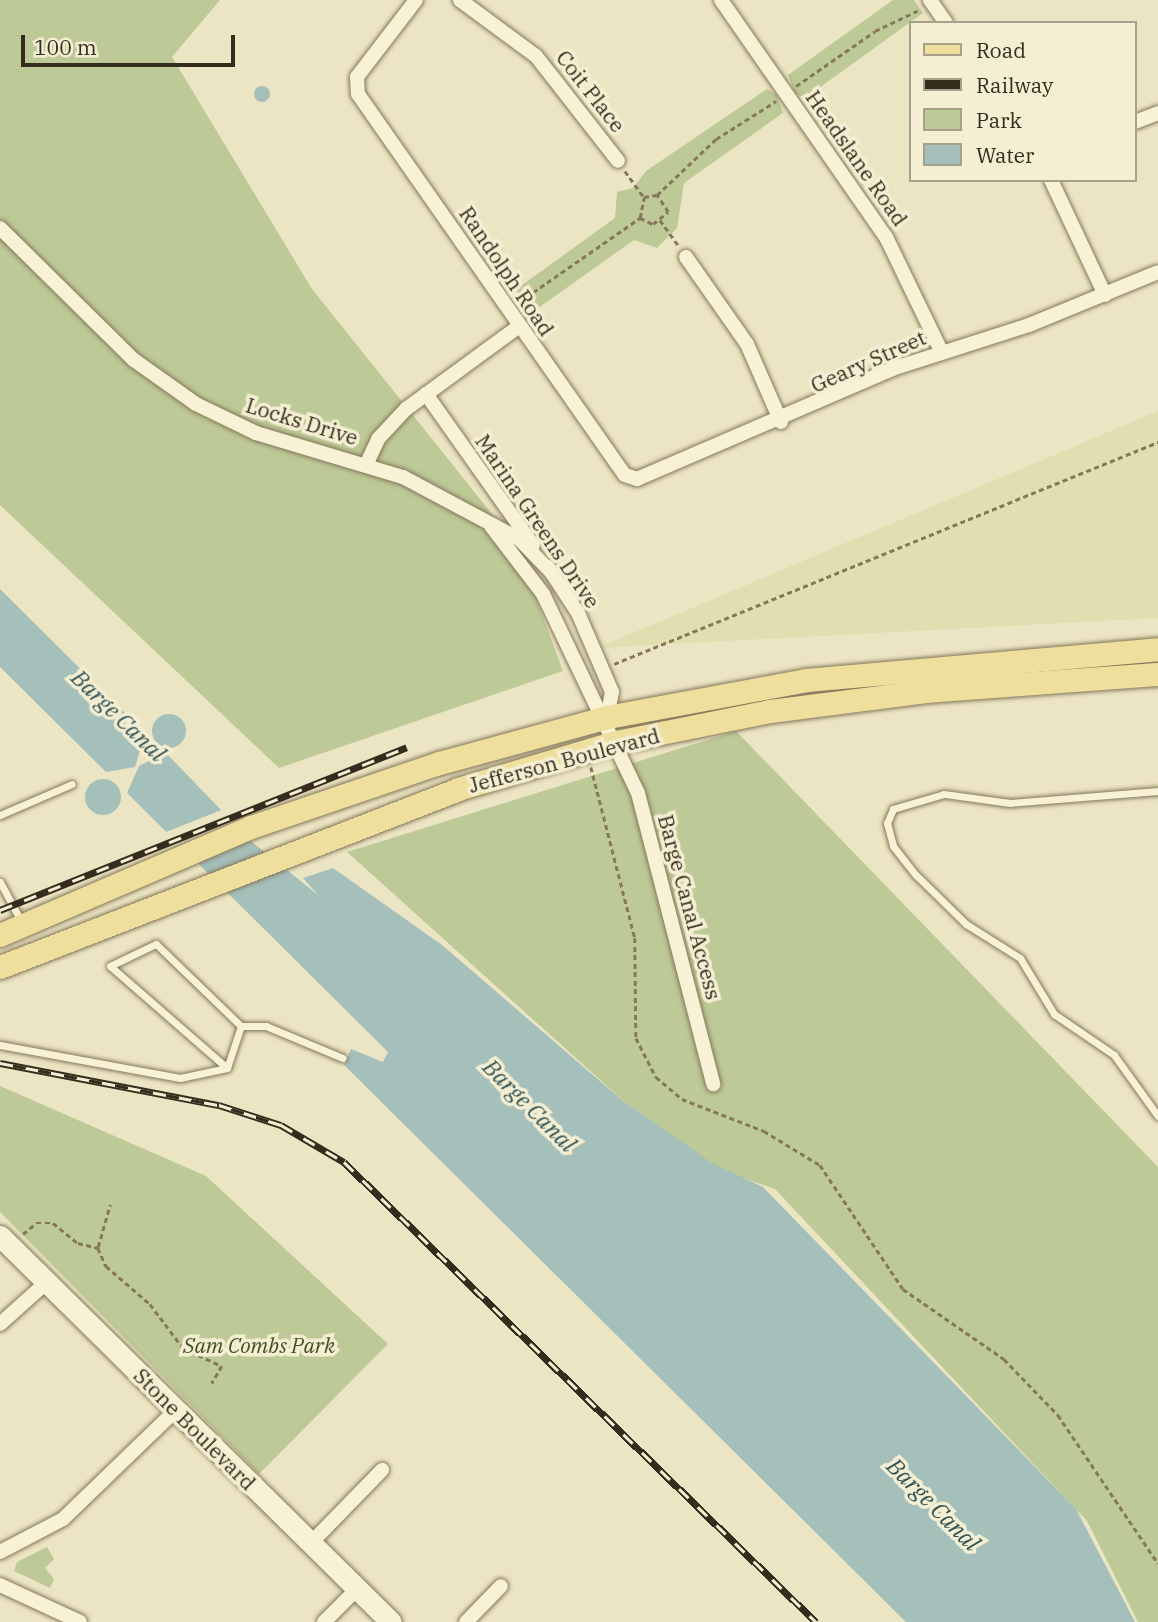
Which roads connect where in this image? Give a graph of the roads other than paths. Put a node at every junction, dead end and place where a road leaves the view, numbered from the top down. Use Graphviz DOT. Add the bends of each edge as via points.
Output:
graph roads {
  1 [pos="416,0"];
  2 [pos="460,0"];
  3 [pos="721,0"];
  4 [pos="930,0"];
  5 [pos="945,21"];
  6 [pos="1158,113"];
  7 [pos="1137,121"];
  8 [pos="618,161"];
  9 [pos="1052,182"];
  10 [pos="0,228"];
  11 [pos="686,257"];
  12 [pos="1158,272"];
  13 [pos="1105,295"];
  14 [pos="519,327"];
  15 [pos="941,351"];
  16 [pos="426,394"];
  17 [pos="781,422"];
  18 [pos="367,463"];
  19 [pos="637,479"];
  20 [pos="484,516"];
  21 [pos="552,573"];
  22 [pos="1158,649"];
  23 [pos="1158,674"];
  24 [pos="607,717"];
  25 [pos="616,743"];
  26 [pos="72,784"];
  27 [pos="1158,791"];
  28 [pos="0,815"];
  29 [pos="0,882"];
  30 [pos="23,925"];
  31 [pos="0,935"];
  32 [pos="0,967"];
  33 [pos="241,1026"];
  34 [pos="0,1045"];
  35 [pos="343,1058"];
  36 [pos="227,1068"];
  37 [pos="713,1084"];
  38 [pos="1158,1116"];
  39 [pos="0,1236"];
  40 [pos="47,1282"];
  41 [pos="0,1324"];
  42 [pos="176,1410"];
  43 [pos="382,1470"];
  44 [pos="311,1543"];
  45 [pos="0,1552"];
  46 [pos="0,1585"];
  47 [pos="501,1586"];
  48 [pos="357,1589"];
  49 [pos="80,1622"];
  50 [pos="324,1622"];
  51 [pos="391,1622"];
  52 [pos="466,1622"];
  1 -- 14 [label="street, Randolph Road" via="357,77 358,94"];
  2 -- 8 [label="street, Coit Place" via="556,76"];
  3 -- 15 [label="street, Headslane Road" via="887,237"];
  4 -- 5 [label="street"];
  6 -- 7 [label="street"];
  9 -- 13 [label="street"];
  10 -- 18 [label="street, Locks Drive" via="134,360 196,404 256,433"];
  11 -- 17 [label="street" via="747,344"];
  12 -- 13 [label="street, Geary Street"];
  13 -- 15 [label="street, Geary Street"];
  14 -- 16 [label="street"];
  14 -- 19 [label="street, Randolph Road" via="625,475"];
  15 -- 17 [label="street, Geary Street"];
  16 -- 18 [label="street" via="384,432"];
  16 -- 21 [label="street, Marina Greens Drive"];
  17 -- 19 [label="street, Geary Street"];
  18 -- 20 [label="street, Locks Drive"];
  20 -- 21 [label="street, Locks Drive" via="519,539"];
  20 -- 24 [label="street, Locks Drive" via="543,594"];
  21 -- 24 [label="street, Marina Greens Drive" via="612,692"];
  22 -- 24 [label="main road, Jefferson Boulevard" via="798,681"];
  23 -- 25 [label="main road, Jefferson Boulevard" via="913,693 770,711"];
  24 -- 25 [label="street, Locks Drive"];
  24 -- 30 [label="main road, Jefferson Boulevard" via="439,763 251,827 144,869"];
  25 -- 32 [label="main road, Jefferson Boulevard" via="298,847"];
  25 -- 37 [label="street, Barge Canal Access" via="638,793"];
  26 -- 28 [label="lane"];
  27 -- 38 [label="lane" via="1010,803 944,794 893,809 887,823 893,846 916,875 966,924 1020,958 1054,1014 1114,1055"];
  29 -- 30 [label="lane"];
  30 -- 31 [label="main road, Jefferson Boulevard"];
  33 -- 35 [label="lane" via="266,1026"];
  33 -- 36 [label="lane"];
  33 -- 36 [label="lane" via="156,944 110,966"];
  34 -- 36 [label="lane" via="180,1079"];
  39 -- 40 [label="street, Stone Boulevard"];
  40 -- 41 [label="street"];
  40 -- 42 [label="street, Stone Boulevard"];
  42 -- 44 [label="street, Stone Boulevard"];
  42 -- 45 [label="street" via="62,1519"];
  43 -- 44 [label="street"];
  44 -- 48 [label="street, Stone Boulevard"];
  46 -- 49 [label="street"];
  47 -- 52 [label="street"];
  48 -- 50 [label="street"];
  48 -- 51 [label="street, Stone Boulevard"];
}
